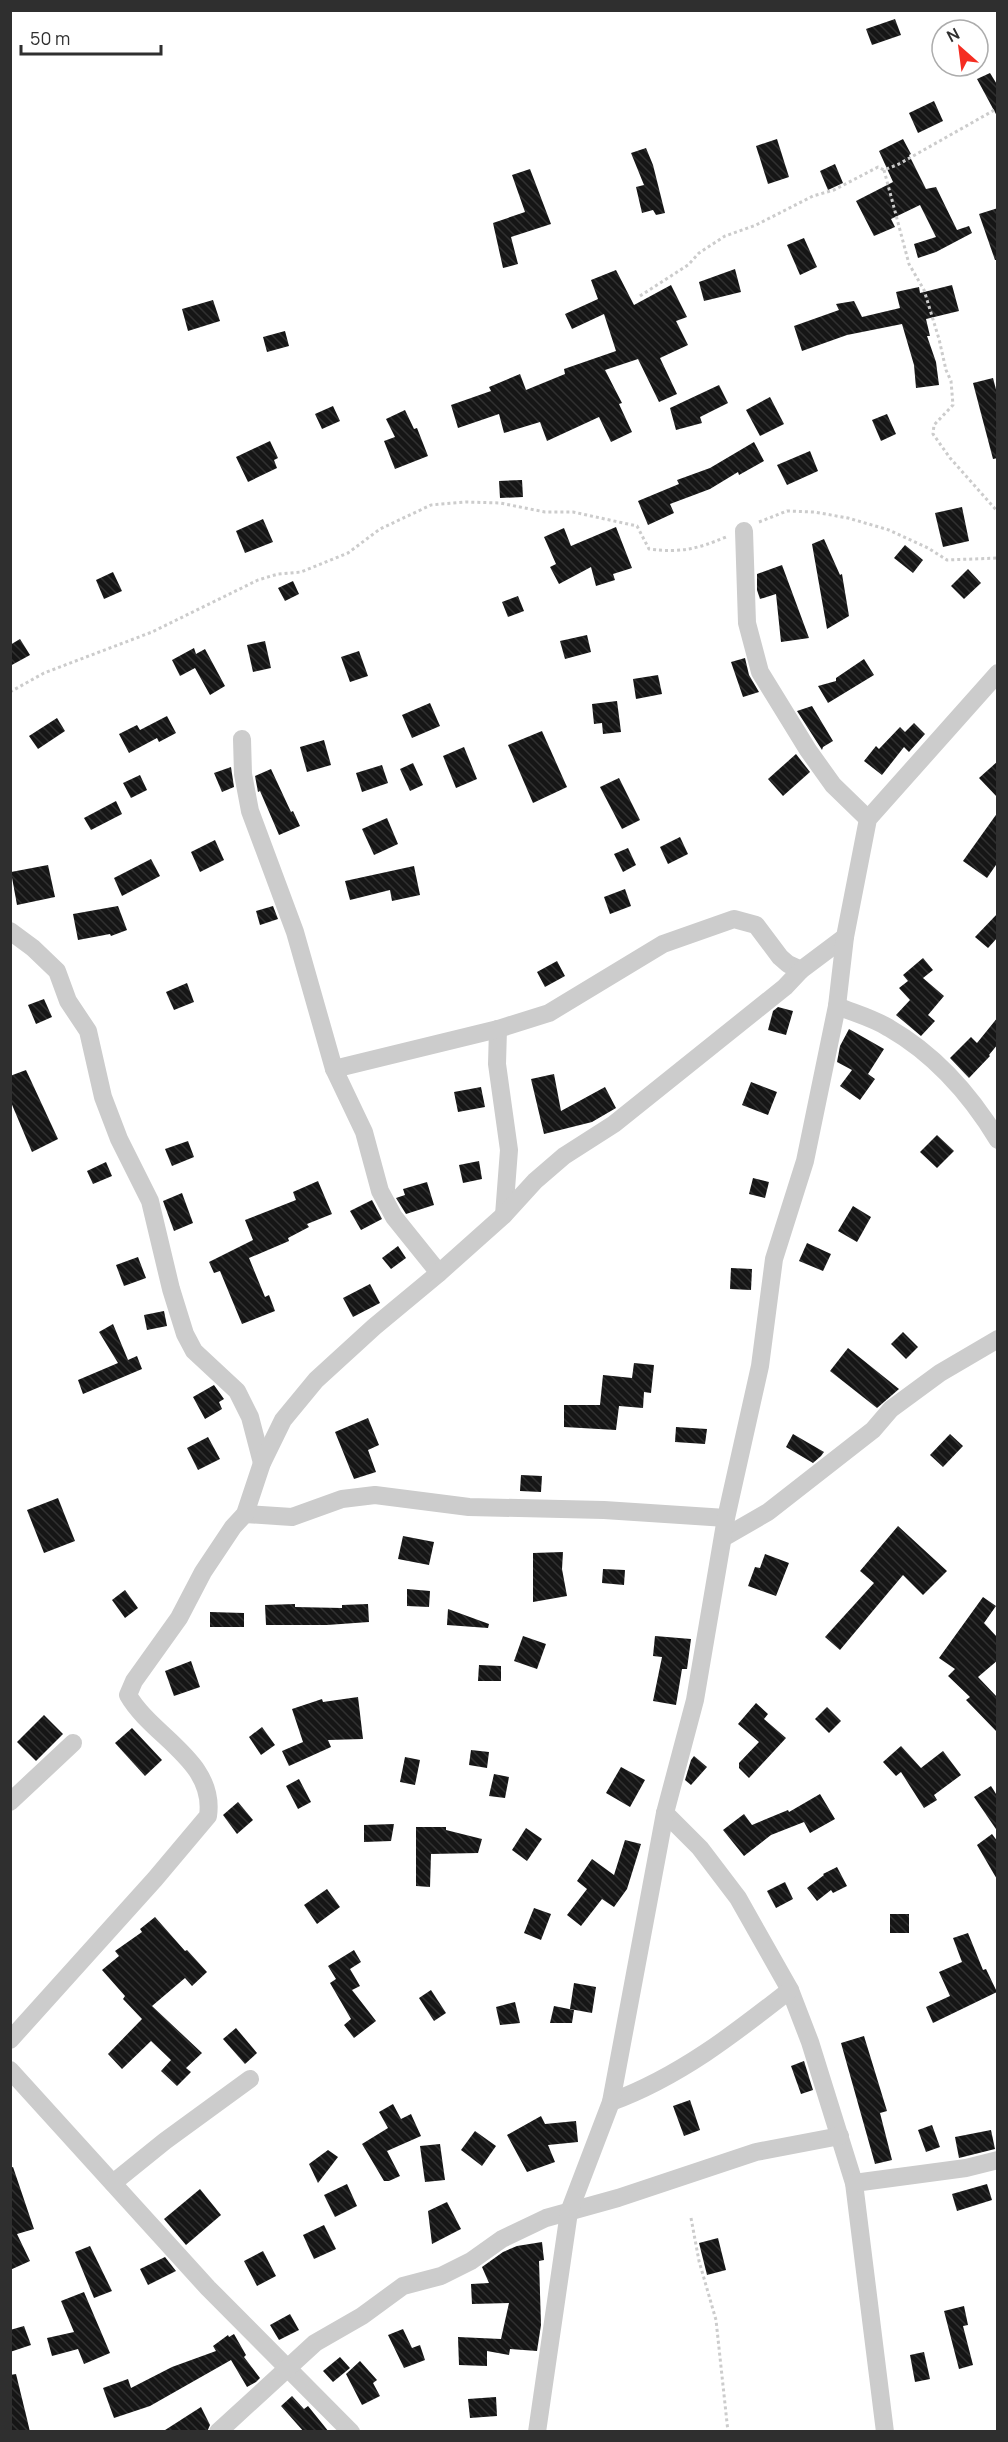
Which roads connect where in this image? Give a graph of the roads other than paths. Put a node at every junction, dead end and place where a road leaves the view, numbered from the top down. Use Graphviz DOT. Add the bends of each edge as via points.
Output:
graph roads {
  1 [pos="744,531"];
  2 [pos="998,673"];
  3 [pos="242,739"];
  4 [pos="868,819"];
  5 [pos="10,931"];
  6 [pos="844,937"];
  7 [pos="801,970"];
  8 [pos="837,1006"];
  9 [pos="498,1029"];
  10 [pos="334,1069"];
  11 [pos="998,1140"];
  12 [pos="504,1215"];
  13 [pos="439,1273"];
  14 [pos="998,1339"];
  15 [pos="262,1463"];
  16 [pos="245,1514"];
  17 [pos="726,1518"];
  18 [pos="723,1538"];
  19 [pos="73,1743"];
  20 [pos="10,1802"];
  21 [pos="665,1813"];
  22 [pos="790,1990"];
  23 [pos="10,2040"];
  24 [pos="10,2070"];
  25 [pos="250,2079"];
  26 [pos="611,2102"];
  27 [pos="840,2136"];
  28 [pos="998,2160"];
  29 [pos="113,2183"];
  30 [pos="854,2183"];
  31 [pos="569,2212"];
  32 [pos="289,2368"];
  33 [pos="218,2432"];
  34 [pos="351,2432"];
  35 [pos="537,2432"];
  36 [pos="885,2432"];
  1 -- 4 [label="street" via="747,623 760,672 833,786"];
  2 -- 4 [label="street"];
  3 -- 10 [label="street" via="250,811 298,943"];
  4 -- 6 [label="street"];
  5 -- 15 [label="street" via="57,971 68,1001 88,1031 103,1096 119,1139 150,1200 184,1334 194,1350 237,1391 250,1417"];
  6 -- 7 [label="street"];
  6 -- 8 [label="street"];
  7 -- 9 [label="street" via="780,957 756,925 734,919 663,944 549,1013"];
  7 -- 12 [label="street" via="648,1098 564,1156"];
  8 -- 11 [label="street" via="887,1026 951,1074"];
  8 -- 17 [label="street" via="805,1161 774,1259 760,1366"];
  9 -- 10 [label="street"];
  9 -- 12 [label="street" via="497,1064 509,1150"];
  10 -- 13 [label="street" via="364,1132 380,1191 394,1217"];
  12 -- 13 [label="street"];
  13 -- 15 [label="street" via="316,1380 283,1420"];
  14 -- 18 [label="street" via="940,1373 768,1512"];
  15 -- 16 [label="street"];
  16 -- 17 [label="street" via="292,1517 342,1499 375,1495 469,1507"];
  16 -- 23 [label="street" via="209,1563 179,1618 128,1695 136,1709 196,1768 206,1785 208,1816"];
  17 -- 18 [label="street"];
  18 -- 21 [label="street" via="695,1700"];
  19 -- 20 [label="street"];
  21 -- 22 [label="street" via="700,1848 738,1898"];
  21 -- 26 [label="street"];
  22 -- 26 [label="street" via="697,2059 645,2089"];
  22 -- 27 [label="street"];
  24 -- 29 [label="street"];
  25 -- 29 [label="street"];
  26 -- 31 [label="street"];
  27 -- 30 [label="street"];
  27 -- 31 [label="street" via="756,2152"];
  28 -- 30 [label="street"];
  29 -- 32 [label="street" via="208,2288"];
  30 -- 36 [label="street"];
  31 -- 32 [label="street" via="546,2218 502,2239 441,2276 403,2286 315,2343"];
  31 -- 35 [label="street"];
  32 -- 33 [label="street"];
  32 -- 34 [label="street"];
}
